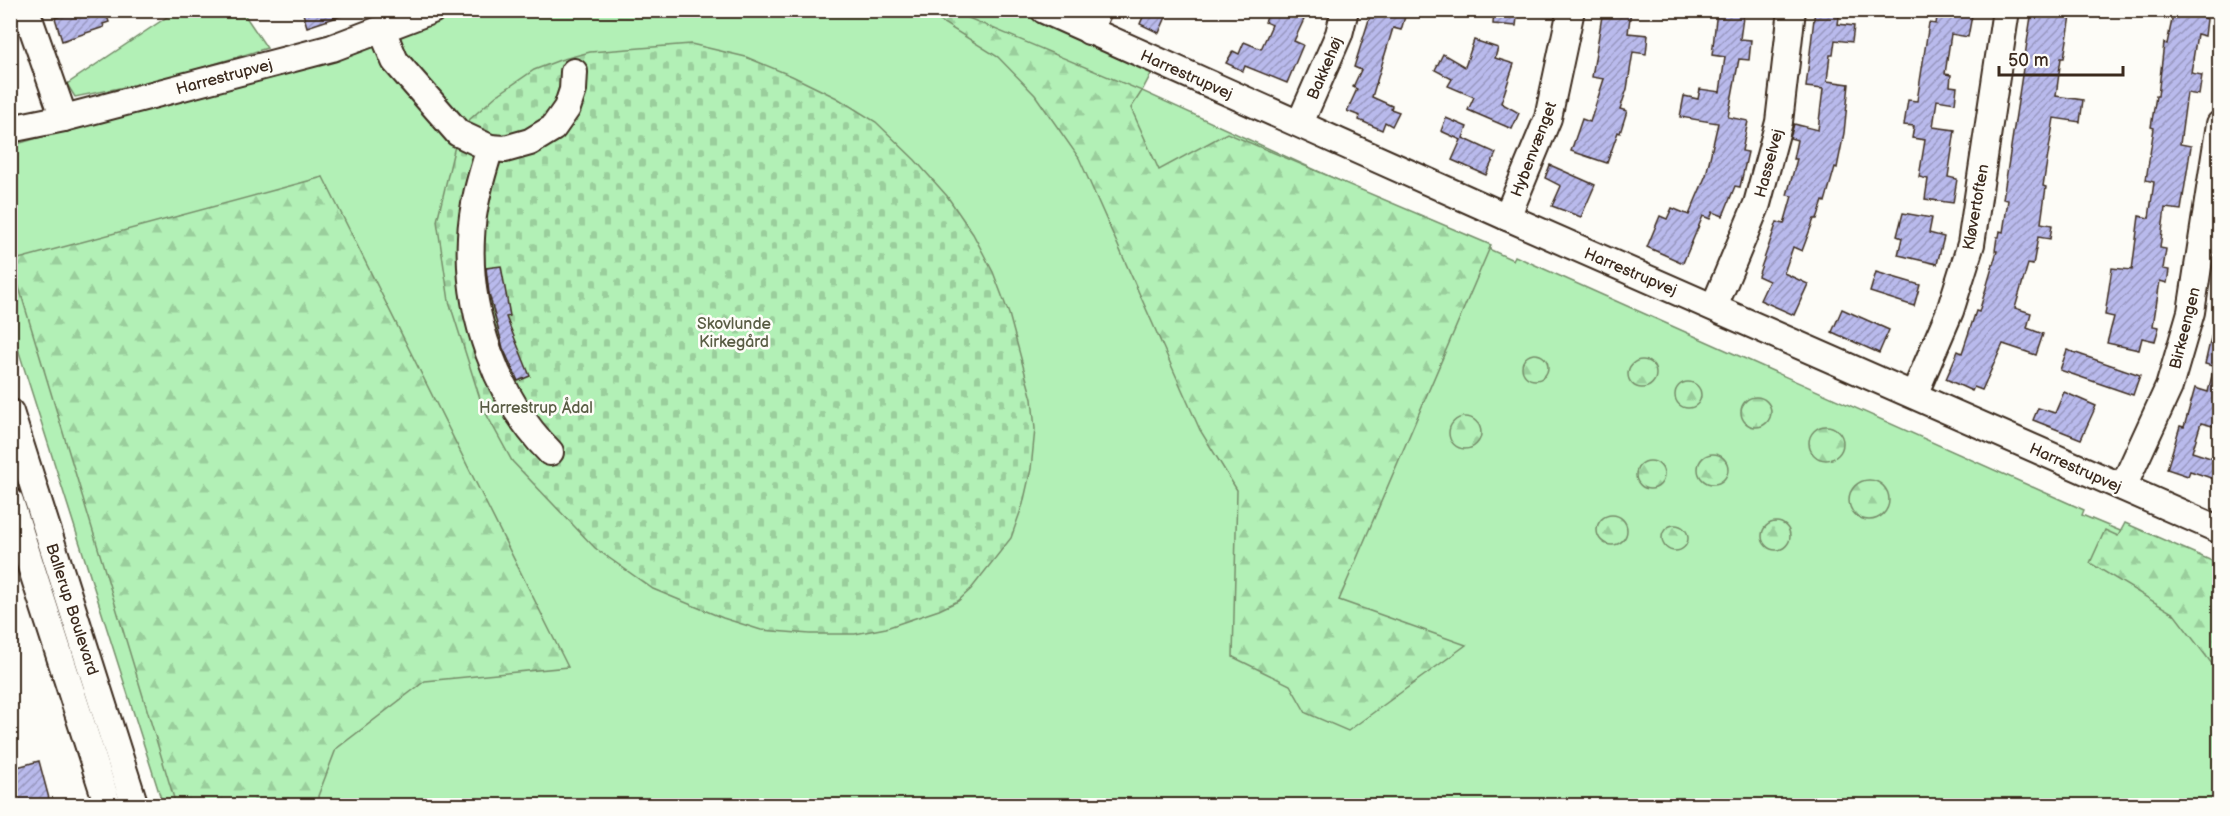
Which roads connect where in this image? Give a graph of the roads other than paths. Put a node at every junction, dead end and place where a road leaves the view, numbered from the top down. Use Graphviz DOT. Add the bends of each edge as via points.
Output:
graph roads {
  1 [pos="26,10"];
  2 [pos="432,10"];
  3 [pos="1044,10"];
  4 [pos="1345,10"];
  5 [pos="1571,10"];
  6 [pos="1792,10"];
  7 [pos="2006,10"];
  8 [pos="1094,21"];
  9 [pos="382,30"];
  10 [pos="574,72"];
  11 [pos="64,118"];
  12 [pos="1300,123"];
  13 [pos="2220,124"];
  14 [pos="10,129"];
  15 [pos="10,138"];
  16 [pos="490,148"];
  17 [pos="1507,217"];
  18 [pos="1714,307"];
  19 [pos="1914,395"];
  20 [pos="10,412"];
  21 [pos="550,452"];
  22 [pos="2123,487"];
  23 [pos="10,501"];
  24 [pos="2220,530"];
  25 [pos="108,806"];
  26 [pos="135,806"];
  1 -- 11 [label="street"];
  2 -- 9 [label="street, Harrestrupvej"];
  3 -- 8 [label="street, Harrestrupvej"];
  4 -- 12 [label="street, Bakkehøj" via="1339,34"];
  5 -- 17 [label="street, Hybenvænget" via="1548,118"];
  6 -- 18 [label="street, Hasselvej" via="1779,122 1757,204"];
  7 -- 19 [label="street, Kløvertoften" via="1971,243 1950,311"];
  8 -- 12 [label="street, Harrestrupvej"];
  9 -- 11 [label="street, Harrestrupvej" via="332,48"];
  9 -- 16 [label="street" via="395,61 458,133"];
  10 -- 16 [label="street" via="567,108 553,128 530,142 505,149"];
  11 -- 14 [label="street, Harrestrupvej"];
  11 -- 15 [label="street, Harrestrupvej"];
  12 -- 17 [label="street, Harrestrupvej"];
  13 -- 22 [label="street, Birkeengen" via="2191,312 2169,387"];
  16 -- 21 [label="street" via="472,220 470,256 475,295 501,380 533,434"];
  17 -- 18 [label="street, Harrestrupvej"];
  18 -- 19 [label="street, Harrestrupvej"];
  19 -- 22 [label="street, Harrestrupvej"];
  20 -- 26 [label="street, Ballerup Boulevard"];
  22 -- 24 [label="street, Harrestrupvej"];
  23 -- 25 [label="street, Ballerup Boulevard"];
}
